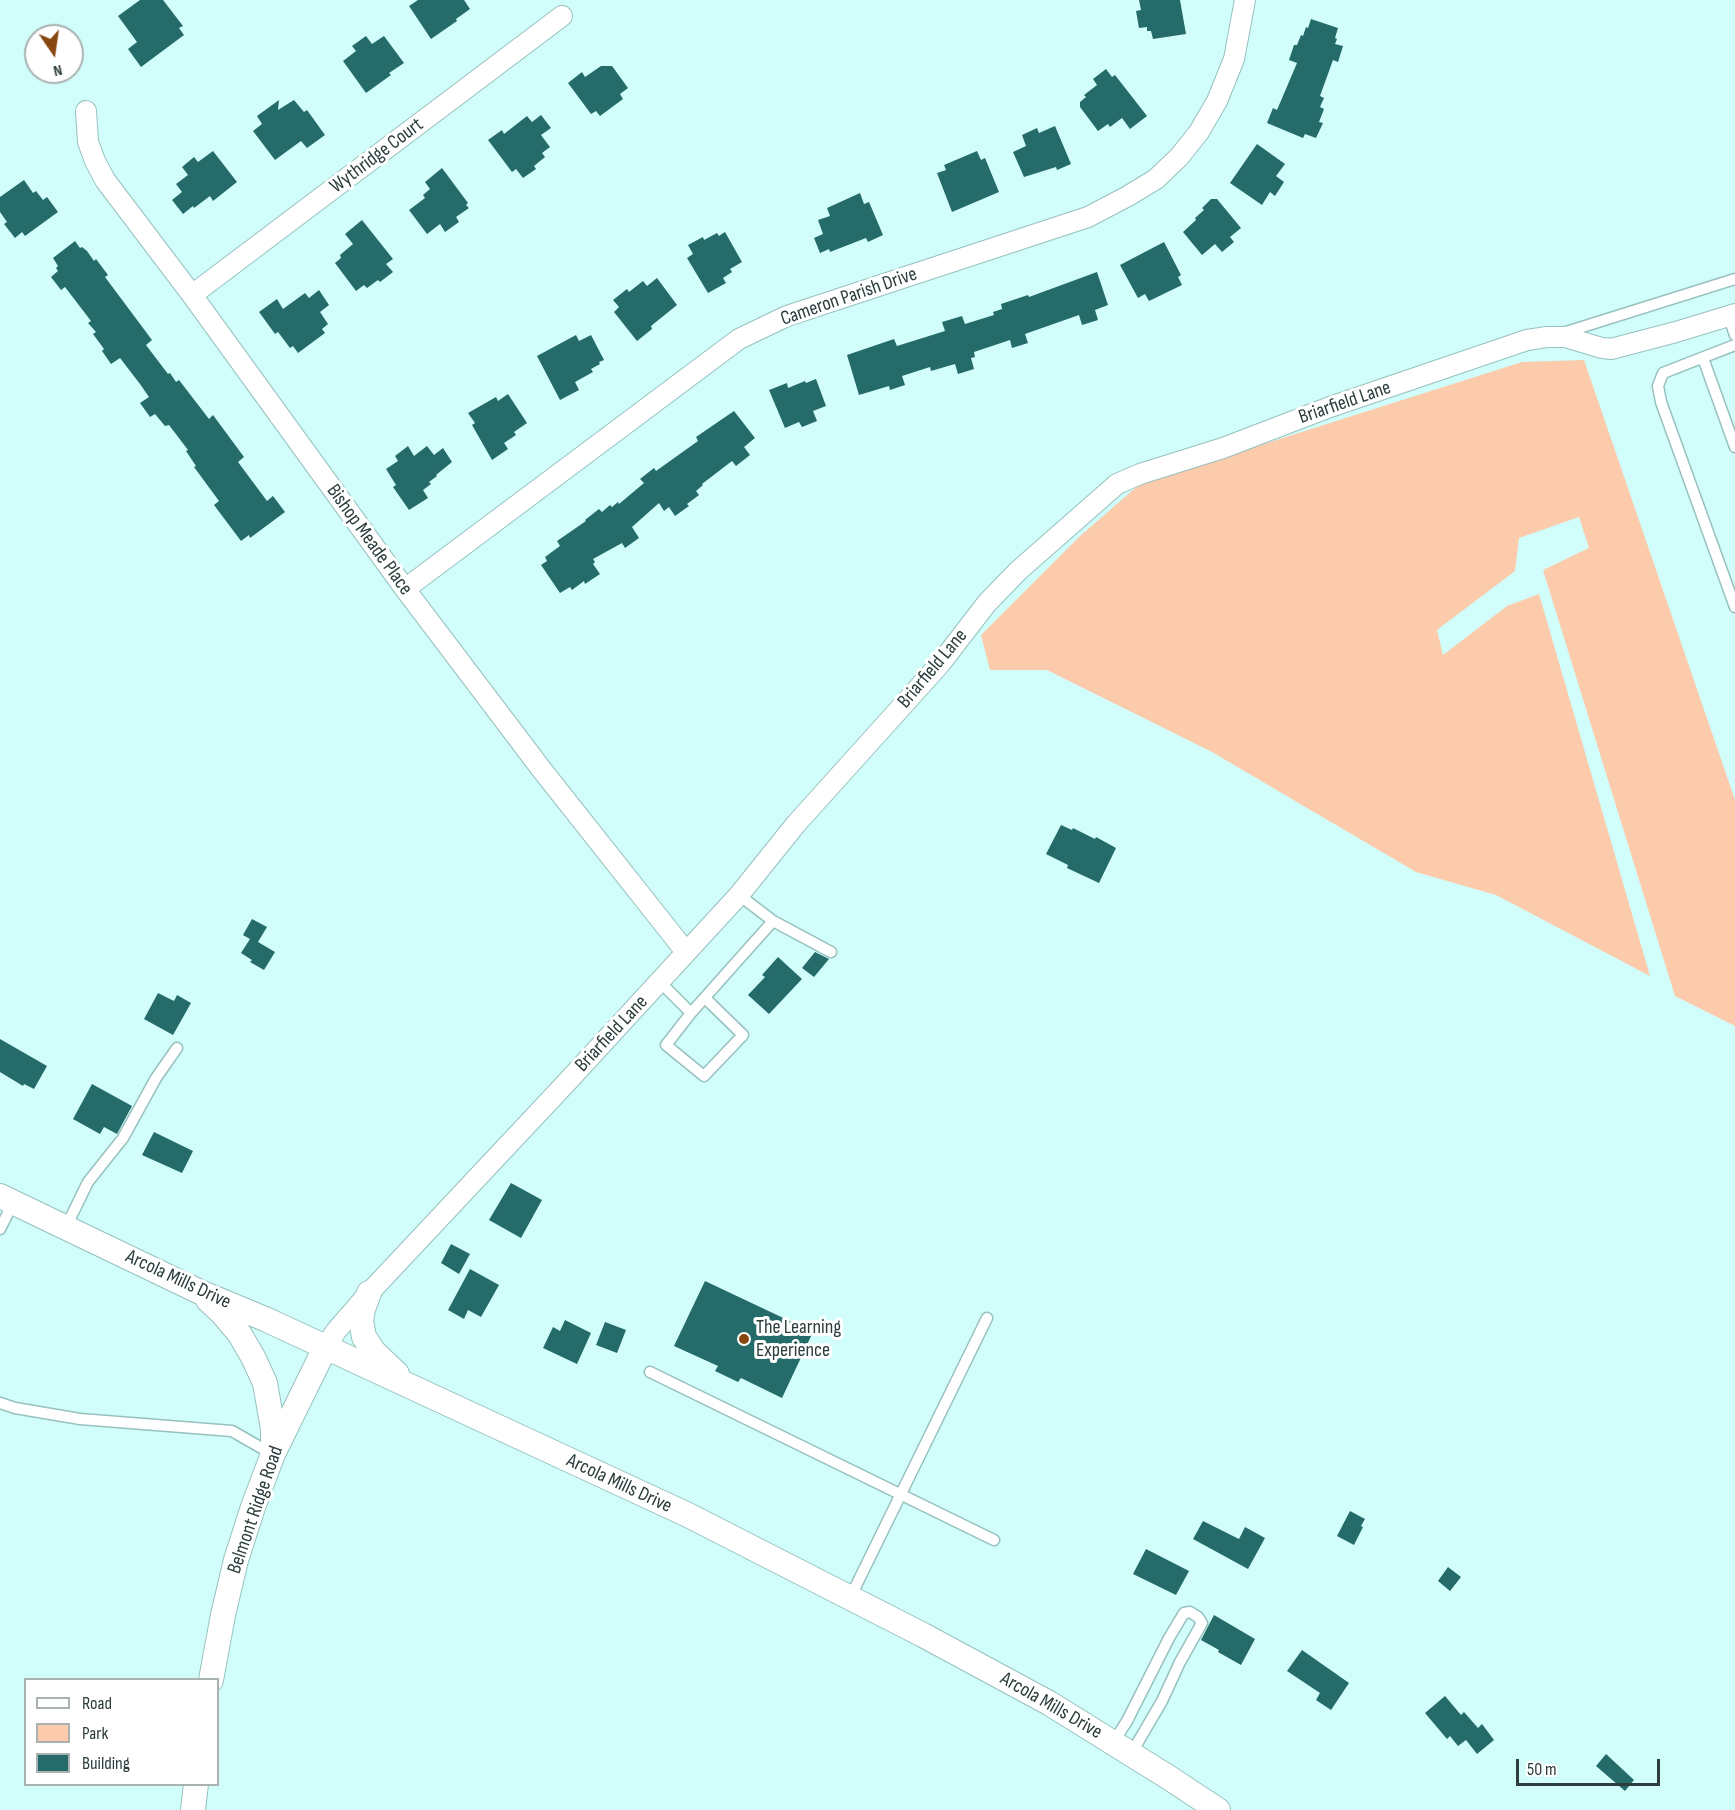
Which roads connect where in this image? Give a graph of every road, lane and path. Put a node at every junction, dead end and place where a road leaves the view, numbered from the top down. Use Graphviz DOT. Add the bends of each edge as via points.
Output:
graph roads {
  1 [pos="1245,0"];
  2 [pos="562,16"];
  3 [pos="86,111"];
  4 [pos="1735,279"];
  5 [pos="192,295"];
  6 [pos="1732,314"];
  7 [pos="1735,335"];
  8 [pos="1551,337"];
  9 [pos="1735,345"];
  10 [pos="1703,358"];
  11 [pos="1735,447"];
  12 [pos="405,589"];
  13 [pos="1735,608"];
  14 [pos="739,895"];
  15 [pos="773,921"];
  16 [pos="686,952"];
  17 [pos="831,952"];
  18 [pos="660,982"];
  19 [pos="705,998"];
  20 [pos="691,1013"];
  21 [pos="177,1048"];
  22 [pos="7,1199"];
  23 [pos="66,1227"];
  24 [pos="0,1229"];
  25 [pos="200,1292"];
  26 [pos="369,1293"];
  27 [pos="987,1318"];
  28 [pos="325,1348"];
  29 [pos="650,1372"];
  30 [pos="412,1388"];
  31 [pos="0,1403"];
  32 [pos="273,1454"];
  33 [pos="901,1494"];
  34 [pos="994,1540"];
  35 [pos="849,1598"];
  36 [pos="211,1678"];
  37 [pos="1122,1748"];
  38 [pos="196,1786"];
  39 [pos="193,1810"];
  40 [pos="1218,1810"];
  1 -- 12 [label="street, Cameron Parish Drive" via="1234,59 1217,101 1199,132 1156,179 1088,217 787,316 739,339"];
  2 -- 5 [label="street, Wythridge Court"];
  3 -- 5 [label="street, Bishop Meade Place" via="88,142 105,180"];
  4 -- 8 [label="lane"];
  5 -- 12 [label="street, Bishop Meade Place"];
  6 -- 7 [label="lane"];
  6 -- 8 [label="street, Briarfield Lane" via="1611,348"];
  8 -- 14 [label="street, Briarfield Lane" via="1508,346 1117,484 987,603 940,664 796,824"];
  9 -- 10 [label="lane"];
  10 -- 11 [label="lane"];
  10 -- 13 [label="lane" via="1663,373 1658,386 1660,402"];
  12 -- 16 [label="street, Bishop Meade Place"];
  14 -- 15 [label="lane"];
  14 -- 16 [label="street, Briarfield Lane"];
  15 -- 17 [label="lane"];
  15 -- 19 [label="lane"];
  16 -- 18 [label="street, Briarfield Lane"];
  18 -- 20 [label="lane"];
  18 -- 26 [label="street, Briarfield Lane"];
  19 -- 20 [label="lane"];
  19 -- 20 [label="lane" via="743,1035 704,1076 666,1045"];
  21 -- 23 [label="lane" via="123,1138 88,1182"];
  22 -- 23 [label="street, Arcola Mills Drive"];
  22 -- 24 [label="lane"];
  23 -- 25 [label="street, Arcola Mills Drive"];
  25 -- 28 [label="street, Arcola Mills Drive"];
  25 -- 32 [label="street" via="239,1333 265,1383"];
  26 -- 28 [label="street, Briarfield Lane"];
  26 -- 30 [label="street" via="361,1321 364,1337"];
  27 -- 33 [label="lane"];
  28 -- 30 [label="street, Arcola Mills Drive"];
  28 -- 32 [label="street, Belmont Ridge Road"];
  29 -- 33 [label="lane"];
  30 -- 35 [label="street, Arcola Mills Drive" via="688,1515"];
  31 -- 32 [label="lane" via="80,1419 232,1431"];
  32 -- 36 [label="street, Belmont Ridge Road" via="236,1560"];
  33 -- 34 [label="lane"];
  33 -- 35 [label="lane"];
  35 -- 37 [label="street, Arcola Mills Drive" via="1049,1703"];
  37 -- 37 [label="lane" via="1162,1701 1202,1623 1190,1612 1184,1613 1169,1638 1127,1721"];
  37 -- 40 [label="street, Arcola Mills Drive"];
  38 -- 39 [label="street"];
}
